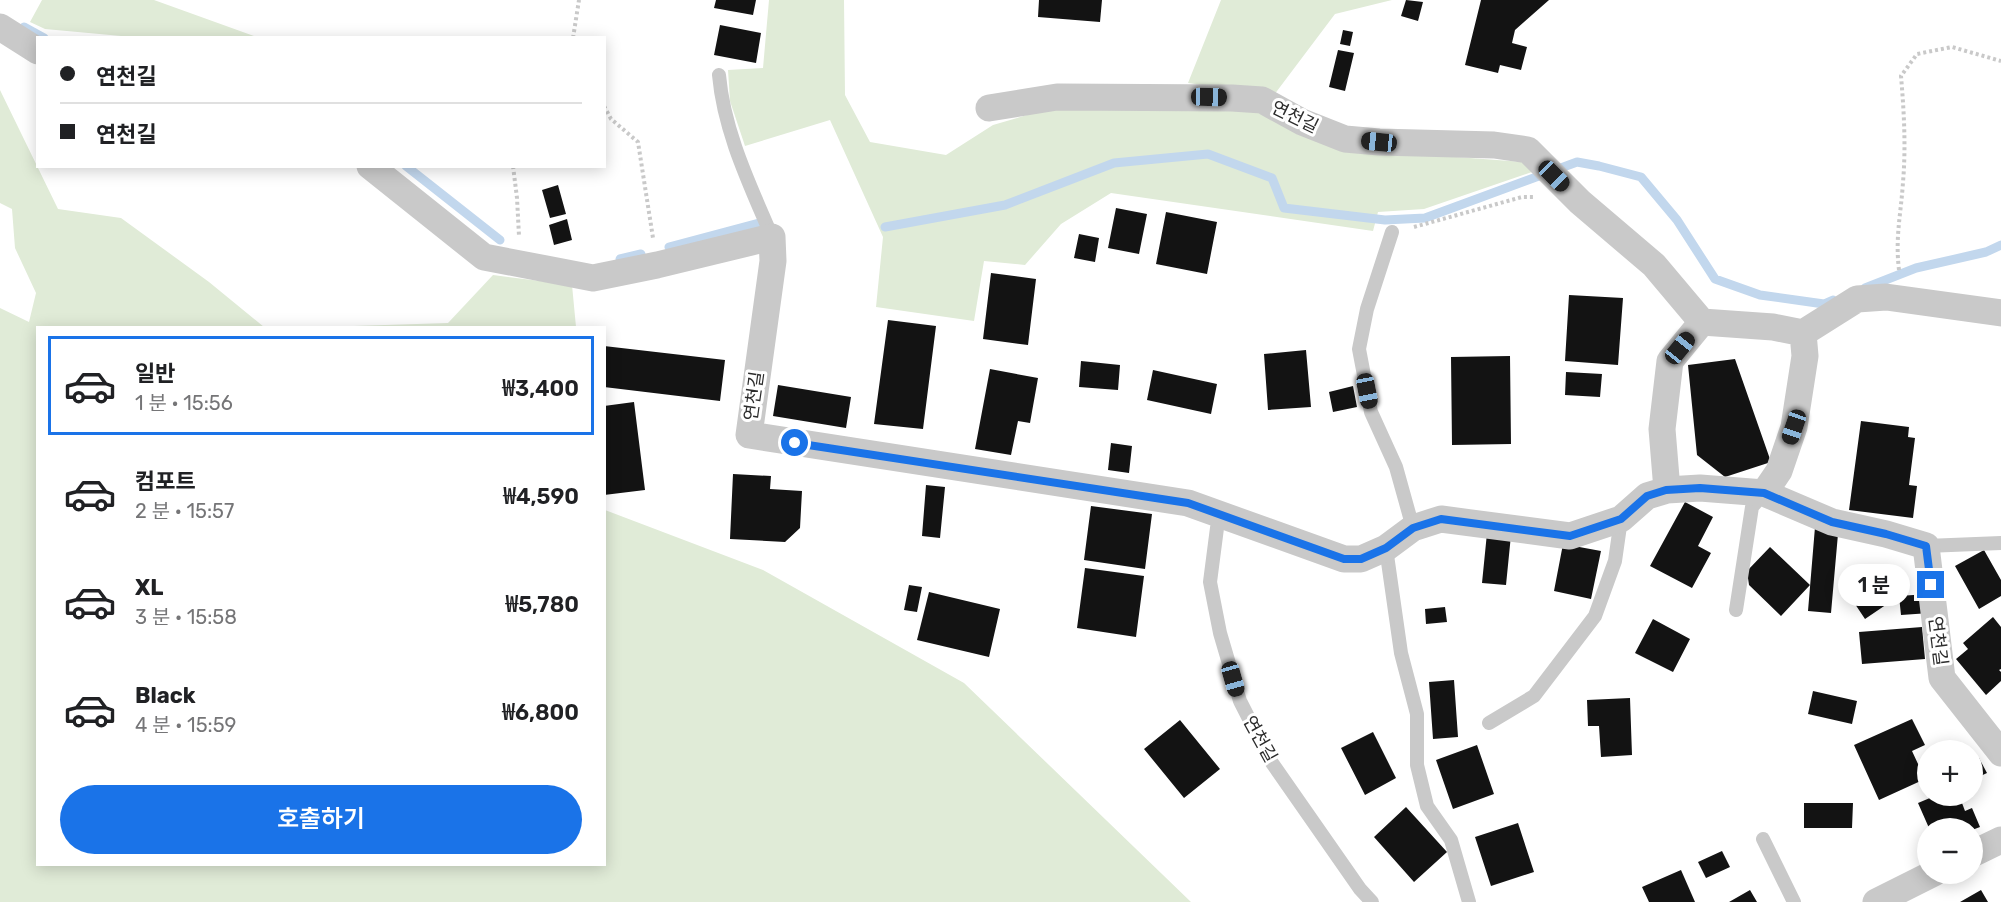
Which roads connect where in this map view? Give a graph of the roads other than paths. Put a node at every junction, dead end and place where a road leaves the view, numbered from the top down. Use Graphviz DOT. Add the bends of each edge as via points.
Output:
graph roads {
  1 [pos="0,27"];
  2 [pos="36,50"];
  3 [pos="719,75"];
  4 [pos="989,108"];
  5 [pos="373,168"];
  6 [pos="1392,232"];
  7 [pos="772,237"];
  8 [pos="2001,313"];
  9 [pos="1702,322"];
  10 [pos="1803,333"];
  11 [pos="1666,490"];
  12 [pos="1764,493"];
  13 [pos="1223,515"];
  14 [pos="1621,519"];
  15 [pos="1413,528"];
  16 [pos="2001,543"];
  17 [pos="1926,546"];
  18 [pos="1386,548"];
  19 [pos="1736,610"];
  20 [pos="1489,723"];
  21 [pos="2001,753"];
  22 [pos="1763,838"];
  23 [pos="2001,840"];
  24 [pos="1983,849"];
  25 [pos="1917,882"];
  26 [pos="1372,902"];
  27 [pos="1469,902"];
  28 [pos="1794,902"];
  29 [pos="1876,902"];
  1 -- 2 [label="street"];
  3 -- 7 [label="lane, 연천길" via="722,102 737,152"];
  4 -- 9 [label="street, 연천길" via="1057,97 1262,100 1345,139 1528,150 1654,265"];
  5 -- 7 [label="street" via="484,257 593,278"];
  6 -- 15 [label="lane" via="1367,309 1359,349 1371,411 1396,467"];
  7 -- 13 [label="street, 연천길" via="773,261 749,435 1188,503"];
  8 -- 10 [label="street" via="1886,297 1857,299"];
  9 -- 10 [label="street"];
  9 -- 11 [label="street" via="1670,361 1662,429"];
  10 -- 12 [label="street" via="1805,356 1794,427 1779,471"];
  11 -- 12 [label="street, 연천길" via="1700,488"];
  11 -- 14 [label="street, 연천길" via="1647,496"];
  12 -- 17 [label="street, 연천길" via="1832,522"];
  12 -- 19 [label="lane" via="1752,507"];
  13 -- 18 [label="street, 연천길" via="1344,559 1361,559"];
  13 -- 26 [label="lane, 연천길" via="1217,528 1210,582 1240,701 1270,760"];
  14 -- 15 [label="street, 연천길" via="1570,536 1441,519"];
  14 -- 20 [label="lane" via="1615,561 1595,616 1534,696"];
  15 -- 18 [label="street, 연천길"];
  16 -- 17 [label="lane, 연천길"];
  17 -- 21 [label="street, 연천길" via="1942,678"];
  18 -- 27 [label="lane" via="1401,653 1417,714 1417,765 1427,806 1451,840"];
  22 -- 28 [label="lane"];
  23 -- 24 [label="street"];
  25 -- 29 [label="street"];
}
